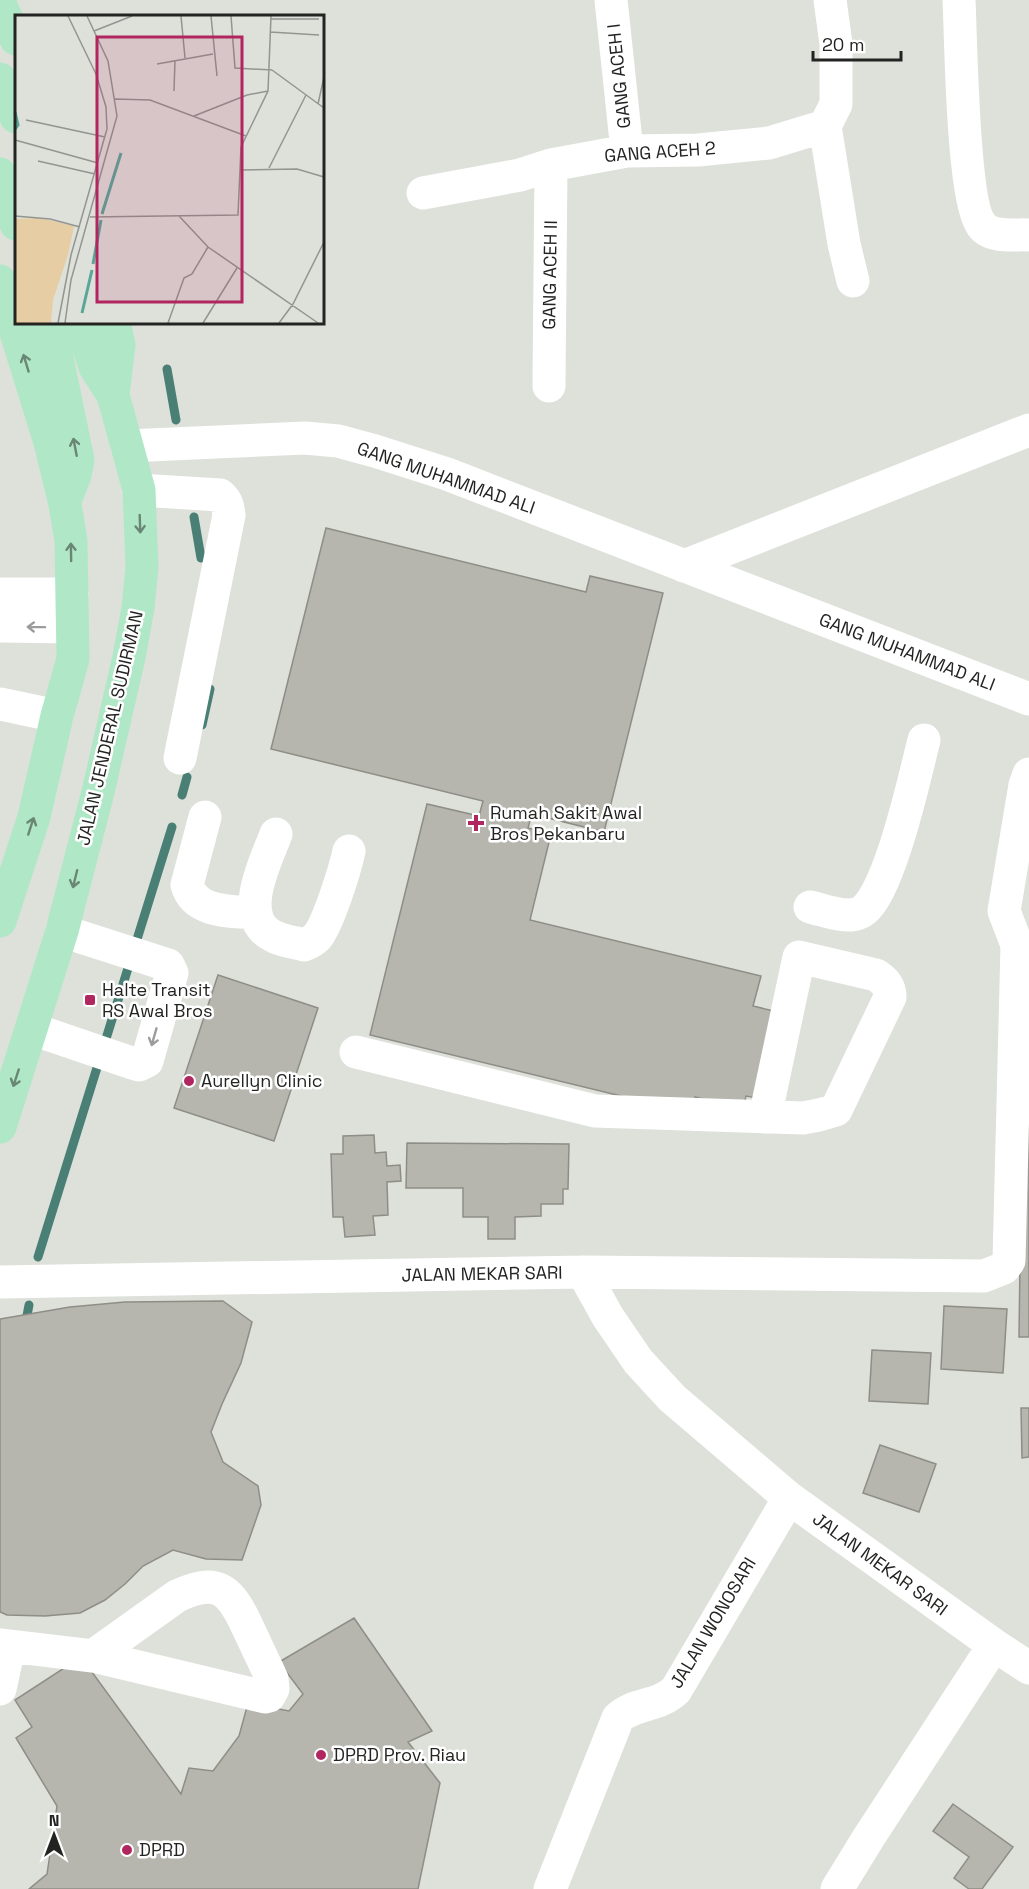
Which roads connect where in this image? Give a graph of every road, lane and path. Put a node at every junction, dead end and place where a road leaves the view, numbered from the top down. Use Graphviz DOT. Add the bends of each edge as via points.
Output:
graph roads {
  1 [pos="611,0"];
  2 [pos="830,0"];
  3 [pos="959,0"];
  4 [pos="0,4"];
  5 [pos="15,37"];
  6 [pos="0,79"];
  7 [pos="15,115"];
  8 [pos="825,126"];
  9 [pos="627,151"];
  10 [pos="551,165"];
  11 [pos="0,174"];
  12 [pos="423,193"];
  13 [pos="15,221"];
  14 [pos="1029,235"];
  15 [pos="853,281"];
  16 [pos="2,296"];
  17 [pos="50,324"];
  18 [pos="114,324"];
  19 [pos="74,339"];
  20 [pos="549,386"];
  21 [pos="113,395"];
  22 [pos="1029,430"];
  23 [pos="127,446"];
  24 [pos="139,490"];
  25 [pos="65,504"];
  26 [pos="684,566"];
  27 [pos="0,594"];
  28 [pos="72,594"];
  29 [pos="0,626"];
  30 [pos="72,627"];
  31 [pos="1029,699"];
  32 [pos="0,704"];
  33 [pos="57,716"];
  34 [pos="924,740"];
  35 [pos="180,758"];
  36 [pos="1029,774"];
  37 [pos="205,817"];
  38 [pos="276,834"];
  39 [pos="349,851"];
  40 [pos="3,904"];
  41 [pos="810,907"];
  42 [pos="254,913"];
  43 [pos="62,931"];
  44 [pos="1023,945"];
  45 [pos="32,1029"];
  46 [pos="356,1052"];
  47 [pos="765,1117"];
  48 [pos="0,1127"];
  49 [pos="583,1272"];
  50 [pos="0,1282"];
  51 [pos="789,1498"];
  52 [pos="994,1645"];
  53 [pos="5,1646"];
  54 [pos="93,1656"];
  55 [pos="1029,1668"];
  56 [pos="0,1689"];
  57 [pos="550,1889"];
  58 [pos="837,1889"];
  1 -- 9 [label="street, GANG ACEH I"];
  2 -- 8 [label="street" via="836,44 836,104"];
  3 -- 14 [label="street" via="966,148 974,211 979,223 991,233"];
  4 -- 5 [label="main road"];
  6 -- 7 [label="main road"];
  8 -- 9 [label="street, GANG ACEH 2" via="769,142 698,150"];
  8 -- 15 [label="street"];
  9 -- 10 [label="street, GANG ACEH 2"];
  10 -- 12 [label="street, GANG ACEH 2" via="520,175"];
  10 -- 20 [label="street, GANG ACEH II"];
  11 -- 13 [label="main road"];
  25 -- 16 [label="main road, one-way" via="50,442"];
  17 -- 19 [label="main road"];
  18 -- 21 [label="main road, JALAN JENDERAL SUDIRMAN" via="119,345"];
  19 -- 21 [label="main road"];
  25 -- 19 [label="main road, one-way" via="78,460"];
  21 -- 23 [label="main road, JALAN JENDERAL SUDIRMAN"];
  22 -- 26 [label="street"];
  23 -- 24 [label="main road, JALAN JENDERAL SUDIRMAN"];
  23 -- 26 [label="street, GANG MUHAMMAD ALI" via="305,438 338,441 447,474"];
  24 -- 35 [label="street" via="220,495 229,508"];
  24 -- 43 [label="main road, JALAN JENDERAL SUDIRMAN, one-way" via="142,567 131,647"];
  28 -- 25 [label="main road, one-way" via="71,541"];
  26 -- 31 [label="street, GANG MUHAMMAD ALI"];
  27 -- 28 [label="street"];
  28 -- 30 [label="main road"];
  30 -- 29 [label="street, one-way"];
  30 -- 33 [label="main road" via="73,658"];
  32 -- 33 [label="street"];
  40 -- 33 [label="main road, one-way" via="34,817"];
  34 -- 41 [label="street" via="894,855 870,906 851,915"];
  36 -- 44 [label="street" via="1004,911"];
  37 -- 42 [label="street" via="187,885 189,894 214,909"];
  38 -- 42 [label="street" via="257,888"];
  39 -- 42 [label="street" via="323,928 315,940 304,945 273,937 258,924"];
  43 -- 45 [label="main road, JALAN JENDERAL SUDIRMAN"];
  43 -- 45 [label="street, one-way" via="168,965 172,973 147,1061 139,1065"];
  44 -- 49 [label="street" via="1009,1261 1004,1268 984,1276"];
  45 -- 48 [label="main road, JALAN JENDERAL SUDIRMAN, one-way"];
  46 -- 47 [label="street" via="595,1112"];
  47 -- 47 [label="street" via="803,1118 836,1110 890,997 883,980 799,957"];
  49 -- 50 [label="street, JALAN MEKAR SARI"];
  49 -- 51 [label="street, JALAN MEKAR SARI" via="608,1317 653,1380"];
  51 -- 52 [label="street, JALAN MEKAR SARI"];
  51 -- 57 [label="street, JALAN WONOSARI" via="676,1690 662,1701 633,1708 618,1718"];
  52 -- 55 [label="street, JALAN MEKAR SARI"];
  52 -- 58 [label="street"];
  53 -- 54 [label="street"];
  53 -- 56 [label="street"];
  54 -- 54 [label="street" via="265,1697 273,1689 272,1679 233,1599 209,1587 177,1596"];
}
